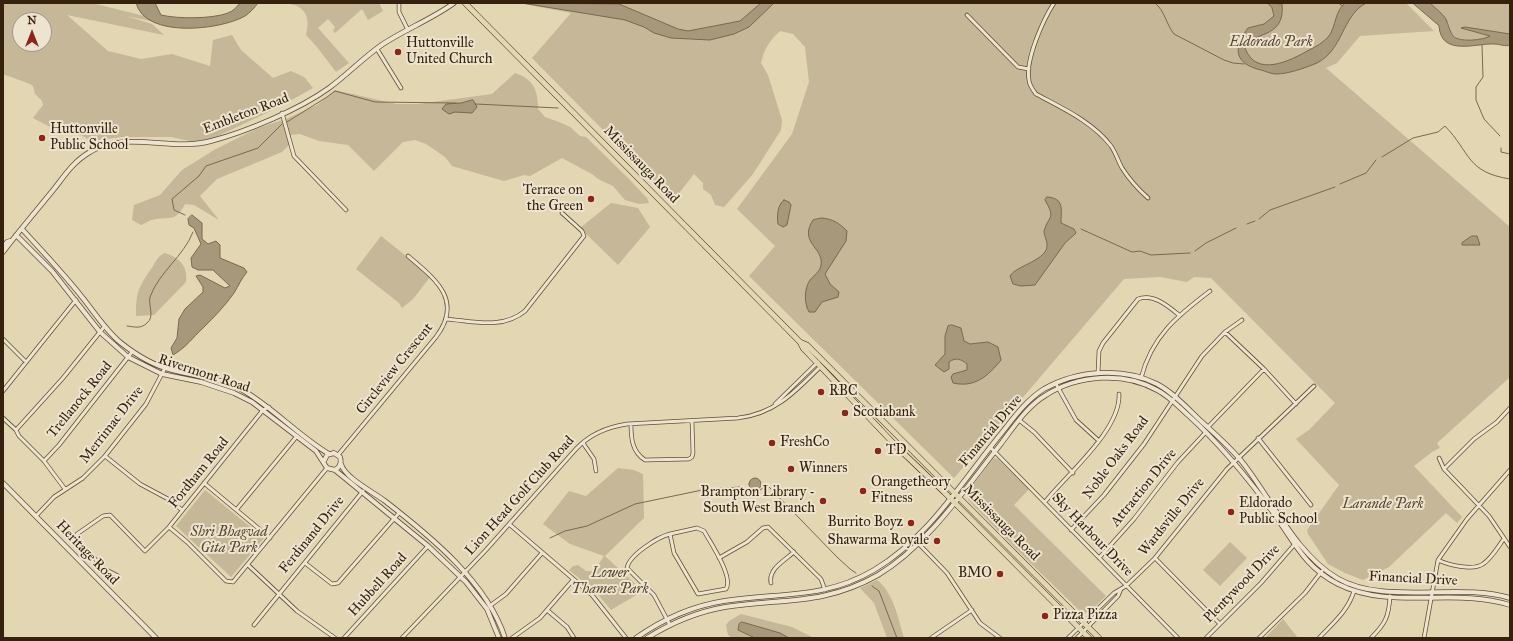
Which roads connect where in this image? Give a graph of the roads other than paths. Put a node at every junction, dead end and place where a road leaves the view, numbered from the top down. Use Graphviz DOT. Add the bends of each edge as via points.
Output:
graph roads {
  1 [pos="399,3"];
  2 [pos="454,3"];
  3 [pos="466,3"];
  4 [pos="1054,3"];
  5 [pos="967,16"];
  6 [pos="408,30"];
  7 [pos="377,49"];
  8 [pos="1029,69"];
  9 [pos="401,88"];
  10 [pos="282,113"];
  11 [pos="1148,198"];
  12 [pos="346,210"];
  13 [pos="562,213"];
  14 [pos="22,229"];
  15 [pos="16,235"];
  16 [pos="10,241"];
  17 [pos="3,247"];
  18 [pos="3,252"];
  19 [pos="408,256"];
  20 [pos="1210,291"];
  21 [pos="76,300"];
  22 [pos="1179,315"];
  23 [pos="446,319"];
  24 [pos="1242,320"];
  25 [pos="104,327"];
  26 [pos="100,332"];
  27 [pos="1225,332"];
  28 [pos="3,339"];
  29 [pos="132,352"];
  30 [pos="128,357"];
  31 [pos="26,362"];
  32 [pos="821,363"];
  33 [pos="165,368"];
  34 [pos="1264,369"];
  35 [pos="1098,373"];
  36 [pos="162,374"];
  37 [pos="1141,378"];
  38 [pos="1056,384"];
  39 [pos="1314,386"];
  40 [pos="1058,389"];
  41 [pos="3,391"];
  42 [pos="1119,394"];
  43 [pos="1173,399"];
  44 [pos="1296,404"];
  45 [pos="270,407"];
  46 [pos="1510,408"];
  47 [pos="263,410"];
  48 [pos="3,418"];
  49 [pos="692,420"];
  50 [pos="1019,420"];
  51 [pos="631,424"];
  52 [pos="1208,427"];
  53 [pos="16,430"];
  54 [pos="1206,432"];
  55 [pos="297,436"];
  56 [pos="1258,438"];
  57 [pos="1098,440"];
  58 [pos="583,442"];
  59 [pos="990,447"];
  60 [pos="994,451"];
  61 [pos="329,454"];
  62 [pos="338,455"];
  63 [pos="105,456"];
  64 [pos="1238,458"];
  65 [pos="1439,458"];
  66 [pos="44,461"];
  67 [pos="324,462"];
  68 [pos="1234,462"];
  69 [pos="341,464"];
  70 [pos="327,468"];
  71 [pos="1444,469"];
  72 [pos="335,470"];
  73 [pos="1510,470"];
  74 [pos="596,471"];
  75 [pos="1073,473"];
  76 [pos="3,483"];
  77 [pos="204,483"];
  78 [pos="65,489"];
  79 [pos="363,491"];
  80 [pos="954,498"];
  81 [pos="1045,502"];
  82 [pos="1479,504"];
  83 [pos="1311,505"];
  84 [pos="237,509"];
  85 [pos="182,510"];
  86 [pos="399,512"];
  87 [pos="36,516"];
  88 [pos="394,518"];
  89 [pos="509,524"];
  90 [pos="169,527"];
  91 [pos="1071,530"];
  92 [pos="670,534"];
  93 [pos="270,538"];
  94 [pos="915,540"];
  95 [pos="1504,540"];
  96 [pos="919,544"];
  97 [pos="1294,545"];
  98 [pos="428,546"];
  99 [pos="1510,547"];
  100 [pos="794,552"];
  101 [pos="542,553"];
  102 [pos="719,558"];
  103 [pos="1099,558"];
  104 [pos="1155,558"];
  105 [pos="1438,560"];
  106 [pos="305,563"];
  107 [pos="248,565"];
  108 [pos="1323,569"];
  109 [pos="464,572"];
  110 [pos="1320,573"];
  111 [pos="118,576"];
  112 [pos="460,577"];
  113 [pos="573,580"];
  114 [pos="771,583"];
  115 [pos="1126,586"];
  116 [pos="825,590"];
  117 [pos="1121,590"];
  118 [pos="1354,591"];
  119 [pos="1432,592"];
  120 [pos="279,593"];
  121 [pos="1390,596"];
  122 [pos="1431,598"];
  123 [pos="1510,598"];
  124 [pos="491,605"];
  125 [pos="1510,605"];
  126 [pos="547,610"];
  127 [pos="972,610"];
  128 [pos="667,619"];
  129 [pos="1220,624"];
  130 [pos="254,625"];
  131 [pos="670,625"];
  132 [pos="1086,625"];
  133 [pos="1078,628"];
  134 [pos="1083,632"];
  135 [pos="156,638"];
  136 [pos="335,638"];
  137 [pos="344,638"];
  138 [pos="402,638"];
  139 [pos="499,638"];
  140 [pos="506,638"];
  141 [pos="512,638"];
  142 [pos="574,638"];
  143 [pos="626,638"];
  144 [pos="636,638"];
  145 [pos="647,638"];
  146 [pos="931,638"];
  147 [pos="1000,638"];
  148 [pos="1068,638"];
  149 [pos="1077,638"];
  150 [pos="1089,638"];
  151 [pos="1099,638"];
  152 [pos="1178,638"];
  153 [pos="1206,638"];
  154 [pos="1258,638"];
  155 [pos="1319,638"];
  156 [pos="1370,638"];
  157 [pos="1424,638"];
  1 -- 6 [label="street" via="399,12"];
  2 -- 6 [label="street, Embleton Road"];
  3 -- 32 [label="main road, Mississauga Road"];
  4 -- 8 [label="street" via="1039,32"];
  5 -- 8 [label="street" via="1018,67"];
  6 -- 7 [label="street, Embleton Road"];
  7 -- 9 [label="street"];
  7 -- 10 [label="street, Embleton Road" via="329,88"];
  8 -- 11 [label="street" via="1028,80 1036,94 1095,130 1111,146 1122,168"];
  10 -- 12 [label="street" via="294,156"];
  10 -- 14 [label="street, Embleton Road" via="209,142 183,145 128,141 97,148 73,165"];
  13 -- 23 [label="street" via="582,231 584,236 525,311 502,323"];
  14 -- 15 [label="street, Embleton Road"];
  14 -- 25 [label="street, Rivermont Road" via="82,297"];
  15 -- 16 [label="street, Embleton Road"];
  15 -- 21 [label="street, Rivermont Road" via="52,271"];
  16 -- 17 [label="street, Embleton Road"];
  16 -- 18 [label="street, Embleton Road"];
  19 -- 23 [label="street, Circleview Crescent" via="442,287"];
  20 -- 22 [label="street"];
  21 -- 26 [label="street, Rivermont Road"];
  21 -- 31 [label="street"];
  22 -- 35 [label="street" via="1163,303 1147,297 1138,299 1103,343 1099,351"];
  22 -- 37 [label="street" via="1150,351"];
  23 -- 62 [label="street, Circleview Crescent" via="436,337"];
  24 -- 27 [label="street, Noble Oaks Road"];
  25 -- 26 [label="street"];
  25 -- 29 [label="street, Rivermont Road"];
  26 -- 30 [label="street, Rivermont Road"];
  26 -- 53 [label="street" via="64,378"];
  27 -- 34 [label="street"];
  27 -- 43 [label="street, Noble Oaks Road" via="1202,356"];
  28 -- 31 [label="street"];
  29 -- 30 [label="street, Trellanock Road"];
  29 -- 33 [label="street, Rivermont Road"];
  30 -- 36 [label="street, Rivermont Road"];
  30 -- 66 [label="street, Trellanock Road"];
  31 -- 41 [label="street"];
  32 -- 49 [label="street, Lion Head Golf Club Road" via="787,399 758,414"];
  32 -- 80 [label="main road, Mississauga Road"];
  32 -- 80 [label="main road, Mississauga Road" via="897,447"];
  33 -- 36 [label="street, Merrimac Drive"];
  33 -- 45 [label="street, Rivermont Road" via="207,377 237,387"];
  34 -- 44 [label="street"];
  34 -- 52 [label="street"];
  35 -- 37 [label="street, Financial Drive"];
  35 -- 38 [label="street, Financial Drive" via="1074,377"];
  36 -- 47 [label="street, Rivermont Road" via="201,382 234,393"];
  36 -- 63 [label="street, Merrimac Drive" via="146,404"];
  37 -- 43 [label="street, Financial Drive" via="1159,385"];
  38 -- 40 [label="street"];
  38 -- 59 [label="street, Financial Drive" via="1029,401"];
  39 -- 44 [label="street, Wardsville Drive"];
  40 -- 43 [label="street, Financial Drive" via="1089,379 1121,378 1145,384"];
  40 -- 50 [label="street, Financial Drive" via="1035,402"];
  40 -- 57 [label="street" via="1076,420"];
  42 -- 57 [label="street" via="1120,404 1117,411"];
  43 -- 52 [label="street, Financial Drive"];
  43 -- 54 [label="street, Financial Drive"];
  43 -- 91 [label="street, Noble Oaks Road" via="1144,444 1104,495"];
  44 -- 56 [label="street, Wardsville Drive"];
  45 -- 47 [label="street, Fordham Road"];
  45 -- 61 [label="street, Rivermont Road"];
  46 -- 71 [label="street"];
  47 -- 55 [label="street, Rivermont Road"];
  47 -- 77 [label="street, Fordham Road"];
  48 -- 53 [label="street"];
  49 -- 51 [label="street, Lion Head Golf Club Road"];
  49 -- 51 [label="street" via="693,455 691,458 682,459 642,459 632,442"];
  50 -- 60 [label="street, Financial Drive"];
  50 -- 75 [label="street"];
  51 -- 58 [label="street, Lion Head Golf Club Road" via="605,430"];
  52 -- 64 [label="street, Financial Drive"];
  53 -- 66 [label="street"];
  54 -- 68 [label="street, Financial Drive"];
  54 -- 103 [label="street, Attraction Drive"];
  55 -- 67 [label="street, Rivermont Road" via="316,451"];
  55 -- 84 [label="street"];
  56 -- 64 [label="street, Wardsville Drive"];
  56 -- 83 [label="street"];
  57 -- 75 [label="street"];
  58 -- 74 [label="street" via="594,459"];
  58 -- 89 [label="street, Lion Head Golf Club Road"];
  59 -- 60 [label="street, Sky Harbour Drive"];
  59 -- 80 [label="street, Financial Drive"];
  60 -- 80 [label="street, Financial Drive"];
  60 -- 81 [label="street, Sky Harbour Drive"];
  61 -- 62 [label="street"];
  61 -- 67 [label="street"];
  62 -- 69 [label="street"];
  63 -- 78 [label="street, Merrimac Drive" via="86,475"];
  63 -- 85 [label="street" via="140,484"];
  64 -- 68 [label="street, Wardsville Drive"];
  64 -- 108 [label="street, Financial Drive" via="1302,546"];
  65 -- 71 [label="street"];
  66 -- 78 [label="street"];
  67 -- 70 [label="street"];
  68 -- 97 [label="street, Financial Drive" via="1275,515"];
  68 -- 104 [label="street, Wardsville Drive" via="1214,483"];
  69 -- 72 [label="street"];
  69 -- 86 [label="street" via="342,469 350,476"];
  70 -- 72 [label="street"];
  70 -- 93 [label="street"];
  71 -- 82 [label="street"];
  72 -- 79 [label="street"];
  73 -- 82 [label="street"];
  75 -- 81 [label="street"];
  76 -- 87 [label="street, Heritage Road"];
  77 -- 84 [label="street"];
  77 -- 85 [label="street, Fordham Road"];
  78 -- 87 [label="street, Merrimac Drive"];
  79 -- 88 [label="street"];
  79 -- 106 [label="street, Ferdinand Drive"];
  80 -- 94 [label="street, Financial Drive"];
  80 -- 96 [label="street, Financial Drive" via="927,537"];
  80 -- 132 [label="main road, Mississauga Road"];
  80 -- 133 [label="main road, Mississauga Road"];
  81 -- 91 [label="street, Sky Harbour Drive"];
  82 -- 95 [label="street"];
  82 -- 105 [label="street"];
  84 -- 93 [label="street"];
  85 -- 90 [label="street, Fordham Road"];
  86 -- 88 [label="street"];
  86 -- 109 [label="street"];
  87 -- 135 [label="street, Heritage Road"];
  88 -- 98 [label="street"];
  88 -- 106 [label="street" via="338,583 332,584"];
  89 -- 101 [label="street"];
  89 -- 109 [label="street, Lion Head Golf Club Road"];
  90 -- 107 [label="street" via="227,582 235,580"];
  90 -- 111 [label="street, Fordham Road" via="144,552 110,515 103,516 80,531 77,534 77,541 105,569"];
  91 -- 103 [label="street, Sky Harbour Drive"];
  92 -- 102 [label="street" via="702,529"];
  92 -- 102 [label="street" via="674,553 698,594 727,588 726,572"];
  92 -- 128 [label="street" via="652,542 630,561 627,568 654,595"];
  93 -- 107 [label="street"];
  94 -- 96 [label="street"];
  94 -- 116 [label="street, Financial Drive" via="873,570"];
  95 -- 99 [label="street"];
  95 -- 105 [label="street" via="1479,567 1449,565"];
  96 -- 127 [label="street" via="947,574"];
  96 -- 131 [label="street, Financial Drive" via="878,575 836,593 804,600 725,607 700,613"];
  97 -- 110 [label="street, Financial Drive" via="1306,561"];
  97 -- 129 [label="street, Plentywood Drive"];
  98 -- 112 [label="street"];
  98 -- 137 [label="street, Hubbell Road"];
  100 -- 102 [label="street" via="766,527 747,542"];
  100 -- 114 [label="street" via="773,571 770,576"];
  100 -- 116 [label="street" via="821,579"];
  101 -- 113 [label="street"];
  101 -- 124 [label="street" via="506,594"];
  103 -- 115 [label="street, Sky Harbour Drive"];
  104 -- 115 [label="street, Wardsville Drive"];
  104 -- 129 [label="street"];
  105 -- 119 [label="street"];
  106 -- 120 [label="street, Ferdinand Drive"];
  107 -- 120 [label="street"];
  108 -- 110 [label="street"];
  108 -- 119 [label="street, Financial Drive" via="1339,579 1373,589"];
  109 -- 112 [label="street, Lion Head Golf Club Road"];
  109 -- 124 [label="street" via="480,588"];
  110 -- 118 [label="street, Financial Drive"];
  110 -- 154 [label="street" via="1305,593"];
  112 -- 138 [label="street, Lion Head Golf Club Road"];
  112 -- 139 [label="street" via="484,605"];
  113 -- 126 [label="street"];
  113 -- 143 [label="street" via="597,599"];
  115 -- 117 [label="street, Wardsville Drive"];
  115 -- 152 [label="street, Sky Harbour Drive"];
  116 -- 128 [label="street, Financial Drive" via="799,595 720,602 694,608"];
  117 -- 132 [label="street, Wardsville Drive" via="1118,596"];
  117 -- 132 [label="street, Wardsville Drive" via="1114,593"];
  118 -- 121 [label="street, Financial Drive"];
  118 -- 155 [label="street" via="1346,610"];
  119 -- 122 [label="street"];
  119 -- 123 [label="street, Financial Drive" via="1484,593"];
  120 -- 130 [label="street, Ferdinand Drive"];
  120 -- 136 [label="street" via="302,615"];
  121 -- 122 [label="street, Financial Drive"];
  121 -- 156 [label="street" via="1387,619"];
  122 -- 125 [label="street, Financial Drive" via="1487,600"];
  122 -- 157 [label="street"];
  124 -- 140 [label="street"];
  126 -- 141 [label="street" via="538,620"];
  126 -- 142 [label="street" via="567,627"];
  127 -- 146 [label="street"];
  127 -- 147 [label="street" via="984,627"];
  128 -- 131 [label="street"];
  128 -- 144 [label="street, Financial Drive"];
  129 -- 153 [label="street, Plentywood Drive"];
  131 -- 145 [label="street, Financial Drive"];
  132 -- 133 [label="street"];
  132 -- 134 [label="street"];
  132 -- 151 [label="main road, Mississauga Road"];
  133 -- 134 [label="main road, Mississauga Road"];
  133 -- 148 [label="street"];
  134 -- 149 [label="street"];
  134 -- 150 [label="main road, Mississauga Road"];
}
